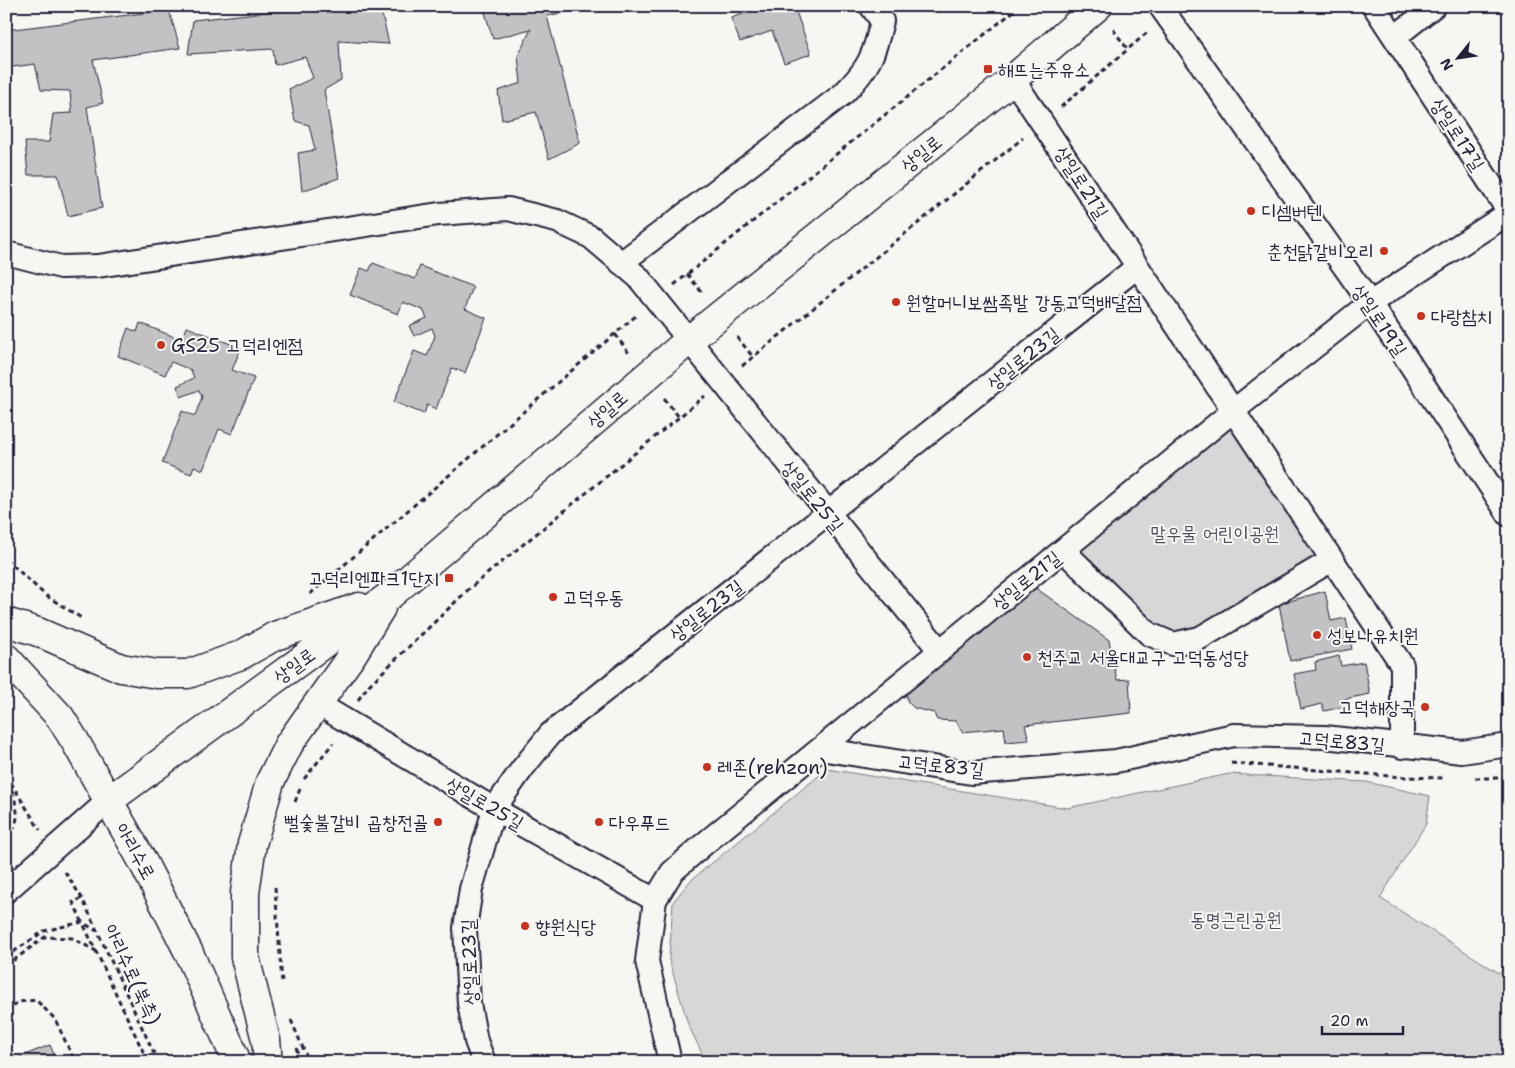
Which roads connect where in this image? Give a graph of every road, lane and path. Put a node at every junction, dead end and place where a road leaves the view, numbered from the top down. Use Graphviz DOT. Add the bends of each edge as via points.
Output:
graph roads {
  1 [pos="871,6"];
  2 [pos="1020,6"];
  3 [pos="1098,6"];
  4 [pos="1374,6"];
  5 [pos="1434,6"];
  6 [pos="1163,11"];
  7 [pos="1394,37"];
  8 [pos="1013,78"];
  9 [pos="1042,122"];
  10 [pos="1509,212"];
  11 [pos="6,253"];
  12 [pos="621,263"];
  13 [pos="1138,267"];
  14 [pos="656,300"];
  15 [pos="1370,303"];
  16 [pos="688,341"];
  17 [pos="722,382"];
  18 [pos="1233,411"];
  19 [pos="827,514"];
  20 [pos="1509,515"];
  21 [pos="1063,550"];
  22 [pos="6,558"];
  23 [pos="1332,560"];
  24 [pos="307,596"];
  25 [pos="389,596"];
  26 [pos="6,622"];
  27 [pos="91,625"];
  28 [pos="940,651"];
  29 [pos="6,658"];
  30 [pos="318,704"];
  31 [pos="346,721"];
  32 [pos="1509,745"];
  33 [pos="1402,747"];
  34 [pos="820,749"];
  35 [pos="7,777"];
  36 [pos="108,801"];
  37 [pos="294,806"];
  38 [pos="494,809"];
  39 [pos="6,837"];
  40 [pos="275,882"];
  41 [pos="6,891"];
  42 [pos="654,900"];
  43 [pos="82,922"];
  44 [pos="97,931"];
  45 [pos="96,952"];
  46 [pos="6,957"];
  47 [pos="6,966"];
  48 [pos="282,990"];
  49 [pos="6,1012"];
  50 [pos="290,1017"];
  51 [pos="294,1044"];
  52 [pos="75,1062"];
  53 [pos="148,1062"];
  54 [pos="158,1062"];
  55 [pos="237,1062"];
  56 [pos="268,1062"];
  57 [pos="302,1062"];
  58 [pos="308,1062"];
  59 [pos="484,1062"];
  60 [pos="670,1062"];
  1 -- 12 [label="street" via="882,21 875,52 863,73 843,94"];
  2 -- 14 [label="path"];
  3 -- 8 [label="main road, 상일로"];
  4 -- 7 [label="street, 상일로17길"];
  5 -- 7 [label="street"];
  6 -- 9 [label="path" via="1091,83"];
  6 -- 15 [label="street, 상일로19길"];
  7 -- 10 [label="street, 상일로17길"];
  8 -- 9 [label="street, 상일로21길"];
  8 -- 16 [label="main road, 상일로"];
  9 -- 13 [label="street, 상일로21길"];
  9 -- 17 [label="path"];
  10 -- 15 [label="street"];
  11 -- 12 [label="street, 상일로25길" via="62,267 98,266 439,214 508,209 557,221 591,237"];
  12 -- 14 [label="street, 상일로25길" via="638,277"];
  13 -- 18 [label="street, 상일로21길"];
  13 -- 19 [label="street, 상일로23길"];
  14 -- 16 [label="street, 상일로25길"];
  14 -- 24 [label="path"];
  15 -- 18 [label="street"];
  15 -- 20 [label="street, 상일로19길"];
  16 -- 17 [label="street, 상일로25길"];
  16 -- 25 [label="main road, 상일로"];
  17 -- 19 [label="street, 상일로25길"];
  17 -- 31 [label="path" via="471,587 369,685"];
  18 -- 21 [label="street, 상일로21길"];
  18 -- 23 [label="street, 상일로21길"];
  19 -- 28 [label="street, 상일로25길"];
  19 -- 38 [label="street, 상일로23길" via="550,734"];
  21 -- 23 [label="street" via="1149,634 1173,644 1200,638"];
  21 -- 28 [label="street, 상일로21길"];
  22 -- 27 [label="path" via="45,595"];
  23 -- 33 [label="street, 상일로21길" via="1402,665"];
  25 -- 26 [label="main road" via="275,636 241,655 188,674 158,674 121,668 38,632"];
  25 -- 30 [label="main road"];
  25 -- 36 [label="main road, 상일로"];
  28 -- 34 [label="street, 상일로21길"];
  29 -- 36 [label="main road, 아리수로" via="60,717"];
  30 -- 31 [label="street, 상일로25길"];
  30 -- 56 [label="main road" via="289,744 270,782 252,844 245,893 246,957 266,1040"];
  31 -- 37 [label="path" via="302,781"];
  31 -- 38 [label="street, 상일로25길"];
  32 -- 33 [label="street, 고덕로83길" via="1462,752"];
  33 -- 34 [label="street, 고덕로83길" via="1324,737 1234,735 1116,761 971,773"];
  34 -- 42 [label="street" via="672,872"];
  35 -- 39 [label="path" via="18,811 15,830"];
  36 -- 41 [label="street"];
  36 -- 55 [label="main road, 아리수로" via="189,953"];
  38 -- 42 [label="street, 상일로25길"];
  38 -- 59 [label="street, 상일로23길" via="471,889 465,928 469,1003 476,1041"];
  40 -- 48 [label="path"];
  42 -- 60 [label="street" via="647,961"];
  43 -- 44 [label="path"];
  43 -- 44 [label="path, 아리수로(북측)" via="73,902 82,898"];
  43 -- 45 [label="path"];
  43 -- 46 [label="path" via="44,931"];
  44 -- 54 [label="path, 아리수로(북측)"];
  45 -- 47 [label="path" via="72,938 45,937"];
  45 -- 53 [label="path"];
  49 -- 52 [label="path" via="18,1002 36,1000 55,1019"];
  50 -- 58 [label="path"];
  51 -- 57 [label="path"];
}
